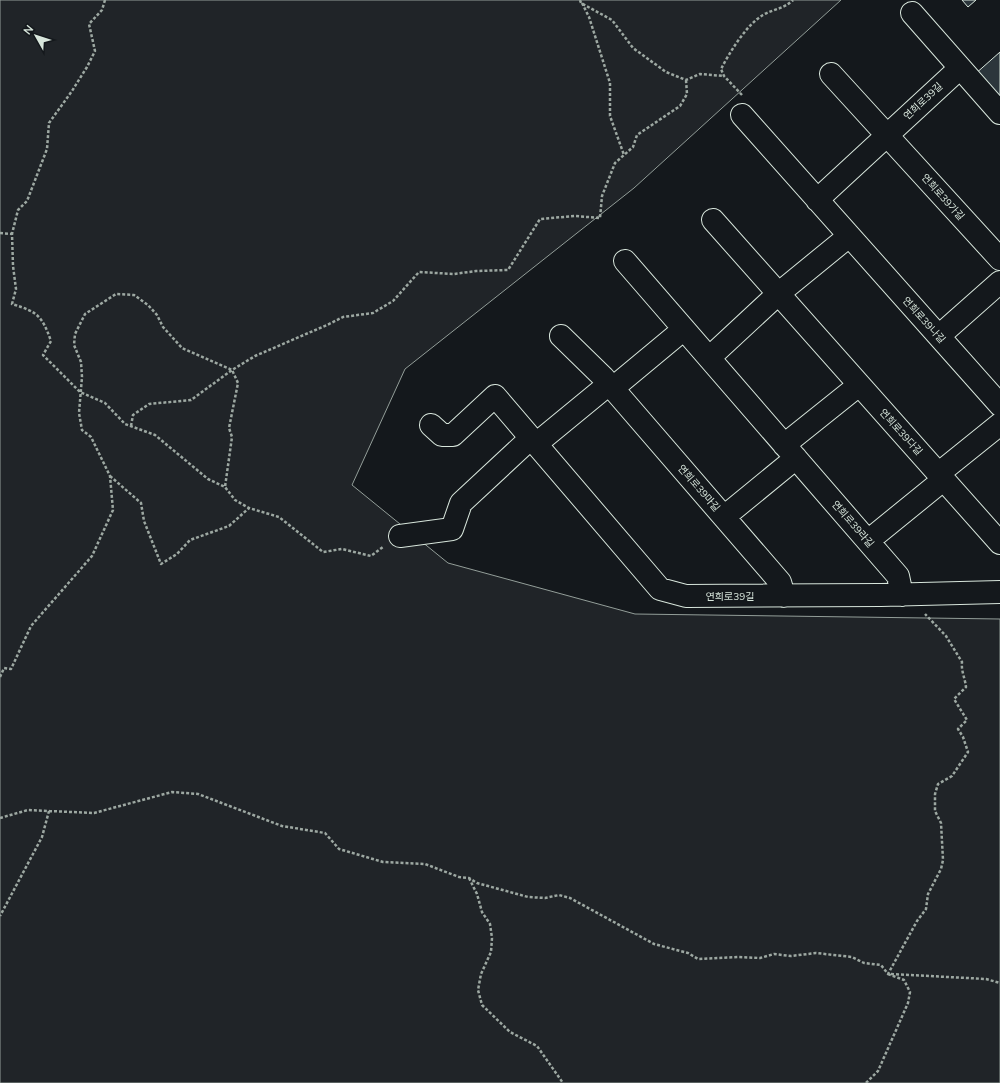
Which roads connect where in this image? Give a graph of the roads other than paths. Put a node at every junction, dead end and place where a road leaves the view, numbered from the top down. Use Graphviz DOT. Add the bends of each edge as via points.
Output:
graph roads {
  1 [pos="912,13"];
  2 [pos="960,68"];
  3 [pos="831,74"];
  4 [pos="999,110"];
  5 [pos="742,116"];
  6 [pos="887,135"];
  7 [pos="817,200"];
  8 [pos="713,220"];
  9 [pos="849,236"];
  10 [pos="1000,259"];
  11 [pos="625,261"];
  12 [pos="1000,282"];
  13 [pos="778,294"];
  14 [pos="684,328"];
  15 [pos="561,336"];
  16 [pos="939,336"];
  17 [pos="709,358"];
  18 [pos="859,385"];
  19 [pos="611,386"];
  20 [pos="1000,405"];
  21 [pos="1000,424"];
  22 [pos="431,425"];
  23 [pos="534,441"];
  24 [pos="790,451"];
  25 [pos="941,477"];
  26 [pos="724,517"];
  27 [pos="400,536"];
  28 [pos="868,541"];
  29 [pos="1000,543"];
  30 [pos="1000,592"];
  31 [pos="902,595"];
  32 [pos="784,596"];
  1 -- 2 [label="street"];
  2 -- 4 [label="street"];
  2 -- 6 [label="street, 연희로39길"];
  3 -- 6 [label="street, 연희로39가길"];
  5 -- 7 [label="street, 연희로39나길"];
  6 -- 7 [label="street"];
  6 -- 10 [label="street, 연희로39가길"];
  7 -- 9 [label="street, 연희로39나길"];
  8 -- 13 [label="street, 연희로39다길"];
  9 -- 13 [label="street"];
  9 -- 16 [label="street, 연희로39나길"];
  11 -- 14 [label="street, 연희로39라길"];
  12 -- 16 [label="street"];
  13 -- 17 [label="street"];
  13 -- 18 [label="street, 연희로39다길"];
  14 -- 17 [label="street, 연희로39라길"];
  14 -- 19 [label="street"];
  15 -- 19 [label="street, 연희로39마길"];
  16 -- 20 [label="street, 연희로39나길"];
  17 -- 24 [label="street, 연희로39라길"];
  18 -- 24 [label="street"];
  18 -- 25 [label="street, 연희로39다길"];
  19 -- 23 [label="street"];
  19 -- 26 [label="street, 연희로39마길"];
  21 -- 25 [label="street"];
  22 -- 23 [label="street, 연희로39길" via="442,435 453,435 495,396"];
  23 -- 27 [label="street" via="461,503 452,529"];
  23 -- 32 [label="street, 연희로39길" via="660,589 686,596"];
  24 -- 26 [label="street"];
  24 -- 28 [label="street, 연희로39라길"];
  25 -- 28 [label="street"];
  25 -- 29 [label="street, 연희로39다길"];
  26 -- 32 [label="street, 연희로39마길" via="780,582"];
  28 -- 31 [label="street, 연희로39라길" via="898,576"];
  30 -- 31 [label="street, 연희로39길"];
  31 -- 32 [label="street, 연희로39길"];
}
